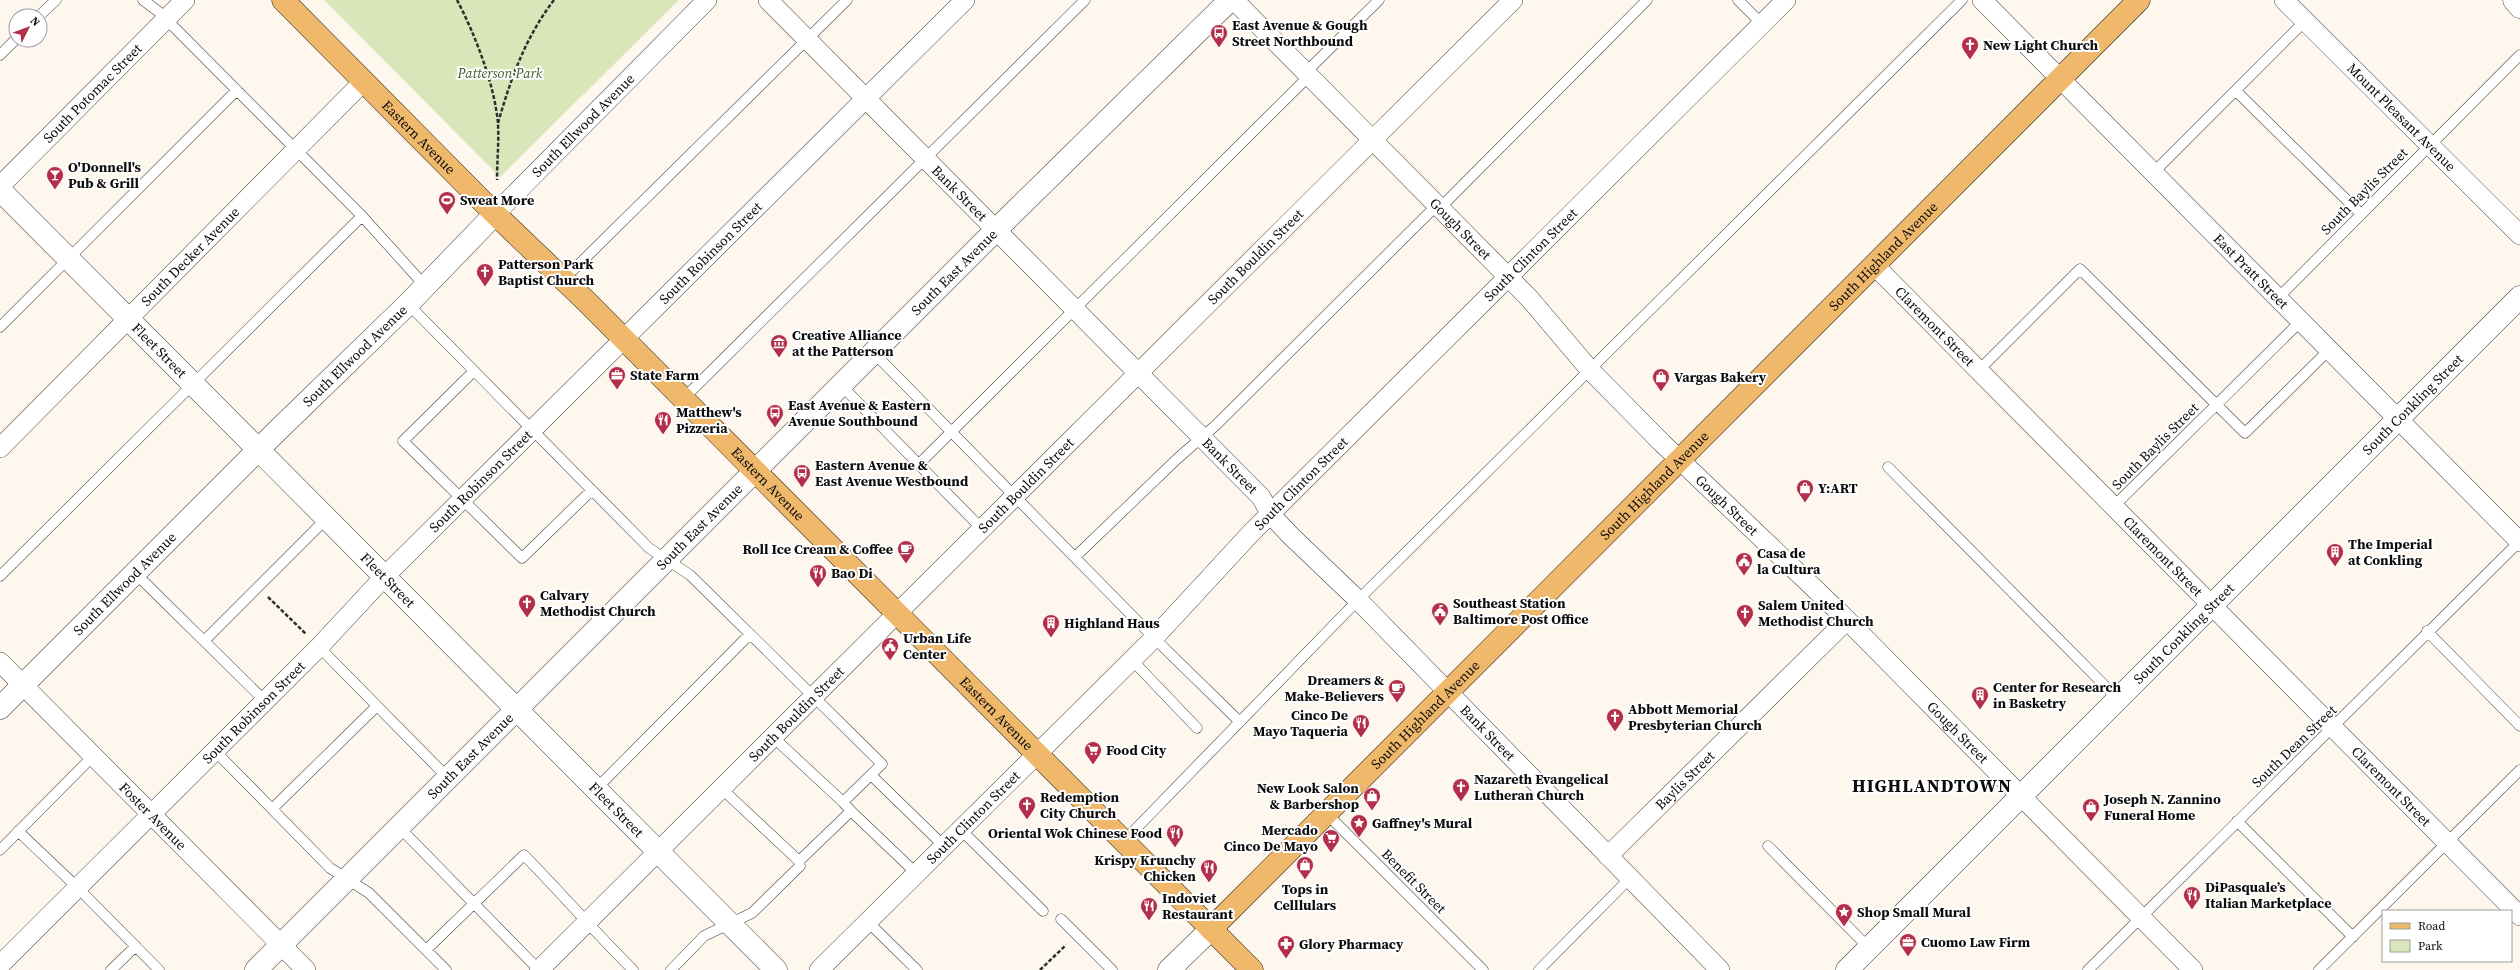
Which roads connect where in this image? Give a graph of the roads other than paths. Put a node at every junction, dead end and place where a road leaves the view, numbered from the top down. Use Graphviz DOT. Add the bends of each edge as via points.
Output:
graph roads {
  1 [pos="56,0"];
  2 [pos="143,0"];
  3 [pos="185,0"];
  4 [pos="283,0"];
  5 [pos="707,0"];
  6 [pos="768,0"];
  7 [pos="847,0"];
  8 [pos="965,0"];
  9 [pos="1085,0"];
  10 [pos="1230,0"];
  11 [pos="1234,0"];
  12 [pos="1379,0"];
  13 [pos="1512,0"];
  14 [pos="1647,0"];
  15 [pos="1738,0"];
  16 [pos="1786,0"];
  17 [pos="1962,0"];
  18 [pos="1982,0"];
  19 [pos="2139,0"];
  20 [pos="2284,0"];
  21 [pos="2514,0"];
  22 [pos="2520,7"];
  23 [pos="48,8"];
  24 [pos="166,19"];
  25 [pos="2305,21"];
  26 [pos="1762,24"];
  27 [pos="807,40"];
  28 [pos="8,47"];
  29 [pos="0,55"];
  30 [pos="2520,55"];
  31 [pos="1308,74"];
  32 [pos="2061,79"];
  33 [pos="364,81"];
  34 [pos="237,90"];
  35 [pos="2236,91"];
  36 [pos="865,99"];
  37 [pos="1373,140"];
  38 [pos="2429,145"];
  39 [pos="296,150"];
  40 [pos="925,160"];
  41 [pos="2154,172"];
  42 [pos="0,186"];
  43 [pos="0,190"];
  44 [pos="1439,207"];
  45 [pos="495,214"];
  46 [pos="2360,214"];
  47 [pos="362,216"];
  48 [pos="995,231"];
  49 [pos="2520,235"];
  50 [pos="69,260"];
  51 [pos="1875,266"];
  52 [pos="1508,277"];
  53 [pos="564,279"];
  54 [pos="425,286"];
  55 [pos="2279,297"];
  56 [pos="2520,297"];
  57 [pos="408,304"];
  58 [pos="1074,310"];
  59 [pos="128,319"];
  60 [pos="2302,320"];
  61 [pos="0,327"];
  62 [pos="624,339"];
  63 [pos="2330,349"];
  64 [pos="874,352"];
  65 [pos="1590,370"];
  66 [pos="474,371"];
  67 [pos="1978,371"];
  68 [pos="1138,374"];
  69 [pos="193,383"];
  70 [pos="841,385"];
  71 [pos="683,399"];
  72 [pos="2215,404"];
  73 [pos="2399,419"];
  74 [pos="532,430"];
  75 [pos="952,433"];
  76 [pos="1202,438"];
  77 [pos="0,448"];
  78 [pos="259,450"];
  79 [pos="1680,460"];
  80 [pos="919,464"];
  81 [pos="1888,467"];
  82 [pos="755,471"];
  83 [pos="592,490"];
  84 [pos="1014,497"];
  85 [pos="462,499"];
  86 [pos="2114,507"];
  87 [pos="1271,515"];
  88 [pos="327,518"];
  89 [pos="982,529"];
  90 [pos="2520,542"];
  91 [pos="1074,558"];
  92 [pos="667,559"];
  93 [pos="136,574"];
  94 [pos="0,576"];
  95 [pos="385,576"];
  96 [pos="1358,600"];
  97 [pos="2212,606"];
  98 [pos="897,613"];
  99 [pos="1847,620"];
  100 [pos="2427,632"];
  101 [pos="750,634"];
  102 [pos="1154,638"];
  103 [pos="205,640"];
  104 [pos="319,647"];
  105 [pos="1132,660"];
  106 [pos="0,662"];
  107 [pos="24,686"];
  108 [pos="1447,691"];
  109 [pos="812,698"];
  110 [pos="2118,699"];
  111 [pos="265,701"];
  112 [pos="377,706"];
  113 [pos="0,708"];
  114 [pos="517,709"];
  115 [pos="1240,722"];
  116 [pos="2520,726"];
  117 [pos="1197,728"];
  118 [pos="2332,729"];
  119 [pos="773,737"];
  120 [pos="215,750"];
  121 [pos="1036,754"];
  122 [pos="94,755"];
  123 [pos="2520,770"];
  124 [pos="871,775"];
  125 [pos="448,778"];
  126 [pos="596,788"];
  127 [pos="721,788"];
  128 [pos="2021,796"];
  129 [pos="843,802"];
  130 [pos="273,808"];
  131 [pos="851,811"];
  132 [pos="1325,812"];
  133 [pos="152,814"];
  134 [pos="2237,821"];
  135 [pos="399,827"];
  136 [pos="961,830"];
  137 [pos="18,831"];
  138 [pos="1124,841"];
  139 [pos="2447,844"];
  140 [pos="944,846"];
  141 [pos="1768,846"];
  142 [pos="0,850"];
  143 [pos="658,851"];
  144 [pos="1608,856"];
  145 [pos="799,861"];
  146 [pos="917,874"];
  147 [pos="348,878"];
  148 [pos="1630,878"];
  149 [pos="78,888"];
  150 [pos="474,903"];
  151 [pos="1043,911"];
  152 [pos="2520,916"];
  153 [pos="2141,918"];
  154 [pos="1061,919"];
  155 [pos="868,922"];
  156 [pos="586,923"];
  157 [pos="730,924"];
  158 [pos="1211,929"];
  159 [pos="2353,937"];
  160 [pos="281,945"];
  161 [pos="136,946"];
  162 [pos="1869,948"];
  163 [pos="426,950"];
  164 [pos="0,965"];
  165 [pos="111,970"];
  166 [pos="159,970"];
  167 [pos="256,970"];
  168 [pos="306,970"];
  169 [pos="446,970"];
  170 [pos="539,970"];
  171 [pos="633,970"];
  172 [pos="671,970"];
  173 [pos="776,970"];
  174 [pos="819,970"];
  175 [pos="917,970"];
  176 [pos="1112,970"];
  177 [pos="1169,970"];
  178 [pos="1252,970"];
  179 [pos="1483,970"];
  180 [pos="1539,970"];
  181 [pos="1720,970"];
  182 [pos="1847,970"];
  183 [pos="2088,970"];
  184 [pos="2192,970"];
  185 [pos="2319,970"];
  1 -- 23 [label="lane"];
  2 -- 24 [label="lane"];
  3 -- 24 [label="street, South Potomac Street"];
  4 -- 33 [label="main road, Eastern Avenue"];
  5 -- 45 [label="street, South Ellwood Avenue"];
  6 -- 27 [label="street, Bank Street"];
  7 -- 27 [label="lane"];
  8 -- 36 [label="street, South Robinson Street"];
  9 -- 40 [label="lane"];
  10 -- 48 [label="street, South East Avenue"];
  11 -- 31 [label="street, Gough Street"];
  12 -- 31 [label="lane"];
  13 -- 37 [label="street, South Bouldin Street"];
  14 -- 44 [label="lane"];
  15 -- 26 [label="lane"];
  16 -- 26 [label="street, South Clinton Street"];
  17 -- 65 [label="lane"];
  18 -- 32 [label="street, East Pratt Street"];
  19 -- 32 [label="main road, South Highland Avenue"];
  20 -- 25 [label="street, Mount Pleasant Avenue"];
  21 -- 22 [label="street"];
  24 -- 34 [label="lane"];
  24 -- 42 [label="street, South Potomac Street"];
  25 -- 35 [label="lane"];
  25 -- 38 [label="street, Mount Pleasant Avenue"];
  26 -- 52 [label="street, South Clinton Street"];
  27 -- 36 [label="street, Bank Street"];
  27 -- 53 [label="lane"];
  28 -- 29 [label="lane"];
  30 -- 38 [label="lane, South Baylis Street"];
  31 -- 37 [label="street, Gough Street"];
  31 -- 58 [label="lane"];
  32 -- 41 [label="street, East Pratt Street"];
  32 -- 51 [label="main road, South Highland Avenue"];
  33 -- 39 [label="street, South Decker Avenue"];
  33 -- 45 [label="main road, Eastern Avenue"];
  34 -- 39 [label="lane"];
  34 -- 50 [label="lane"];
  35 -- 41 [label="lane"];
  35 -- 46 [label="lane"];
  36 -- 40 [label="street, Bank Street"];
  36 -- 62 [label="street, South Robinson Street"];
  37 -- 44 [label="street, Gough Street"];
  37 -- 68 [label="street, South Bouldin Street"];
  38 -- 46 [label="lane, South Baylis Street"];
  38 -- 49 [label="street, Mount Pleasant Avenue"];
  39 -- 47 [label="lane"];
  39 -- 59 [label="street, South Decker Avenue"];
  40 -- 48 [label="street, Bank Street"];
  40 -- 71 [label="lane"];
  41 -- 55 [label="street, East Pratt Street"];
  43 -- 50 [label="street, Fleet Street"];
  44 -- 52 [label="street, Gough Street"];
  44 -- 76 [label="lane"];
  45 -- 53 [label="main road, Eastern Avenue"];
  45 -- 54 [label="street, South Ellwood Avenue"];
  46 -- 55 [label="lane, South Baylis Street"];
  47 -- 54 [label="lane"];
  47 -- 69 [label="lane"];
  48 -- 58 [label="street, Bank Street"];
  48 -- 64 [label="street, South East Avenue"];
  50 -- 59 [label="street, Fleet Street"];
  50 -- 61 [label="lane"];
  51 -- 67 [label="street, Claremont Street"];
  51 -- 79 [label="main road, South Highland Avenue"];
  52 -- 65 [label="street, Gough Street"];
  52 -- 87 [label="street, South Clinton Street"];
  53 -- 62 [label="main road, Eastern Avenue"];
  54 -- 57 [label="street, South Ellwood Avenue"];
  55 -- 60 [label="street, East Pratt Street"];
  56 -- 73 [label="street, South Conkling Street"];
  57 -- 66 [label="lane"];
  57 -- 78 [label="street, South Ellwood Avenue"];
  58 -- 68 [label="street, Bank Street"];
  58 -- 75 [label="lane"];
  59 -- 69 [label="street, Fleet Street"];
  59 -- 77 [label="street, South Decker Avenue"];
  60 -- 63 [label="street, East Pratt Street"];
  60 -- 72 [label="lane, South Baylis Street"];
  62 -- 71 [label="main road, Eastern Avenue"];
  62 -- 74 [label="street, South Robinson Street"];
  63 -- 72 [label="lane" via="2245,433"];
  63 -- 73 [label="street, East Pratt Street"];
  64 -- 70 [label="street, South East Avenue"];
  64 -- 75 [label="lane"];
  65 -- 79 [label="street, Gough Street"];
  65 -- 96 [label="lane"];
  66 -- 74 [label="lane"];
  66 -- 85 [label="lane" via="403,440"];
  67 -- 72 [label="lane" via="2080,269"];
  67 -- 86 [label="street, Claremont Street"];
  68 -- 76 [label="street, Bank Street"];
  68 -- 84 [label="street, South Bouldin Street"];
  69 -- 78 [label="street, Fleet Street"];
  69 -- 94 [label="lane"];
  70 -- 80 [label="lane"];
  70 -- 82 [label="street, South East Avenue"];
  71 -- 82 [label="main road, Eastern Avenue"];
  72 -- 86 [label="lane, South Baylis Street"];
  73 -- 90 [label="street, East Pratt Street"];
  73 -- 97 [label="street, South Conkling Street"];
  74 -- 83 [label="lane"];
  74 -- 85 [label="street, South Robinson Street"];
  75 -- 80 [label="lane"];
  75 -- 84 [label="lane"];
  76 -- 87 [label="street, Bank Street" via="1261,497"];
  76 -- 91 [label="lane"];
  78 -- 88 [label="street, Fleet Street"];
  78 -- 93 [label="street, South Ellwood Avenue"];
  79 -- 99 [label="street, Gough Street"];
  79 -- 108 [label="main road, South Highland Avenue"];
  80 -- 89 [label="lane"];
  81 -- 110 [label="lane"];
  82 -- 92 [label="street, South East Avenue"];
  82 -- 98 [label="main road, Eastern Avenue"];
  83 -- 85 [label="lane" via="522,558"];
  83 -- 92 [label="lane" via="649,548"];
  84 -- 89 [label="street, South Bouldin Street"];
  84 -- 91 [label="lane"];
  85 -- 95 [label="street, South Robinson Street"];
  86 -- 97 [label="street, Claremont Street"];
  87 -- 96 [label="street, Bank Street"];
  87 -- 102 [label="street, South Clinton Street"];
  88 -- 95 [label="street, Fleet Street"];
  88 -- 103 [label="lane"];
  89 -- 98 [label="street, South Bouldin Street"];
  90 -- 100 [label="lane, South Dean Street"];
  91 -- 102 [label="lane"];
  92 -- 101 [label="lane" via="690,575"];
  92 -- 114 [label="street, South East Avenue"];
  93 -- 103 [label="lane"];
  93 -- 107 [label="street, South Ellwood Avenue"];
  95 -- 104 [label="street, South Robinson Street"];
  95 -- 114 [label="street, Fleet Street"];
  96 -- 108 [label="street, Bank Street"];
  96 -- 115 [label="lane"];
  97 -- 110 [label="street, South Conkling Street"];
  97 -- 118 [label="street, Claremont Street"];
  98 -- 109 [label="street, South Bouldin Street"];
  98 -- 121 [label="main road, Eastern Avenue"];
  99 -- 128 [label="street, Gough Street"];
  99 -- 144 [label="street, Baylis Street"];
  100 -- 116 [label="lane"];
  100 -- 118 [label="lane, South Dean Street"];
  101 -- 109 [label="lane"];
  101 -- 126 [label="lane"];
  102 -- 105 [label="street, South Clinton Street"];
  102 -- 115 [label="lane"];
  103 -- 111 [label="lane"];
  104 -- 111 [label="street, South Robinson Street"];
  104 -- 112 [label="lane"];
  105 -- 117 [label="lane"];
  105 -- 121 [label="street, South Clinton Street"];
  106 -- 107 [label="street, Foster Avenue"];
  107 -- 113 [label="street, South Ellwood Avenue"];
  107 -- 122 [label="street, Foster Avenue"];
  108 -- 132 [label="main road, South Highland Avenue"];
  108 -- 144 [label="street, Bank Street"];
  109 -- 119 [label="street, South Bouldin Street"];
  109 -- 124 [label="lane" via="882,764"];
  110 -- 128 [label="street, South Conkling Street"];
  111 -- 120 [label="street, South Robinson Street"];
  112 -- 125 [label="lane"];
  112 -- 130 [label="lane"];
  114 -- 125 [label="street, South East Avenue"];
  114 -- 126 [label="street, Fleet Street"];
  115 -- 138 [label="lane"];
  118 -- 134 [label="lane, South Dean Street"];
  118 -- 139 [label="street, Claremont Street"];
  119 -- 127 [label="street, South Bouldin Street"];
  119 -- 129 [label="lane"];
  120 -- 130 [label="lane"];
  120 -- 133 [label="street, South Robinson Street"];
  121 -- 136 [label="street, South Clinton Street"];
  121 -- 138 [label="main road, Eastern Avenue"];
  122 -- 133 [label="street, Foster Avenue"];
  122 -- 137 [label="lane"];
  123 -- 139 [label="lane"];
  124 -- 129 [label="lane"];
  124 -- 140 [label="lane"];
  125 -- 135 [label="street, South East Avenue"];
  126 -- 143 [label="street, Fleet Street"];
  127 -- 143 [label="street, South Bouldin Street"];
  127 -- 145 [label="lane"];
  128 -- 153 [label="street, Gough Street"];
  128 -- 162 [label="street, South Conkling Street"];
  129 -- 131 [label="lane"];
  130 -- 147 [label="lane" via="330,868"];
  131 -- 145 [label="lane"];
  131 -- 146 [label="lane"];
  132 -- 158 [label="main road, South Highland Avenue"];
  132 -- 179 [label="lane, Benefit Street"];
  133 -- 149 [label="street, South Robinson Street"];
  133 -- 160 [label="street, Foster Avenue"];
  134 -- 153 [label="lane, South Dean Street"];
  134 -- 159 [label="lane"];
  135 -- 147 [label="street, South East Avenue"];
  135 -- 150 [label="lane"];
  136 -- 140 [label="street, South Clinton Street"];
  136 -- 151 [label="lane"];
  137 -- 142 [label="lane"];
  137 -- 149 [label="lane"];
  138 -- 158 [label="main road, Eastern Avenue"];
  139 -- 152 [label="street, Claremont Street"];
  139 -- 159 [label="lane"];
  140 -- 146 [label="street, South Clinton Street"];
  141 -- 162 [label="lane"];
  143 -- 156 [label="street, South Bouldin Street"];
  143 -- 157 [label="street, Fleet Street"];
  144 -- 148 [label="street, Bank Street"];
  145 -- 157 [label="lane" via="800,866 752,913"];
  146 -- 155 [label="street, South Clinton Street"];
  147 -- 160 [label="street, South East Avenue"];
  147 -- 163 [label="lane" via="369,893"];
  148 -- 180 [label="lane"];
  148 -- 181 [label="street, Bank Street"];
  149 -- 161 [label="lane"];
  149 -- 164 [label="street, South Robinson Street"];
  150 -- 156 [label="lane" via="524,855 576,908"];
  150 -- 163 [label="lane"];
  150 -- 170 [label="lane"];
  153 -- 183 [label="lane, South Dean Street"];
  153 -- 184 [label="street, Gough Street"];
  154 -- 176 [label="lane"];
  155 -- 174 [label="street, South Clinton Street"];
  155 -- 175 [label="lane"];
  156 -- 170 [label="street, South Bouldin Street"];
  156 -- 171 [label="lane"];
  157 -- 172 [label="lane" via="704,936"];
  157 -- 173 [label="street, Fleet Street"];
  158 -- 177 [label="street, South Highland Avenue"];
  158 -- 178 [label="main road, Eastern Avenue"];
  159 -- 185 [label="lane"];
  160 -- 167 [label="street, South East Avenue"];
  160 -- 168 [label="street, Foster Avenue"];
  161 -- 165 [label="lane"];
  161 -- 166 [label="lane"];
  162 -- 182 [label="street, South Conkling Street"];
  163 -- 169 [label="lane"];
}
